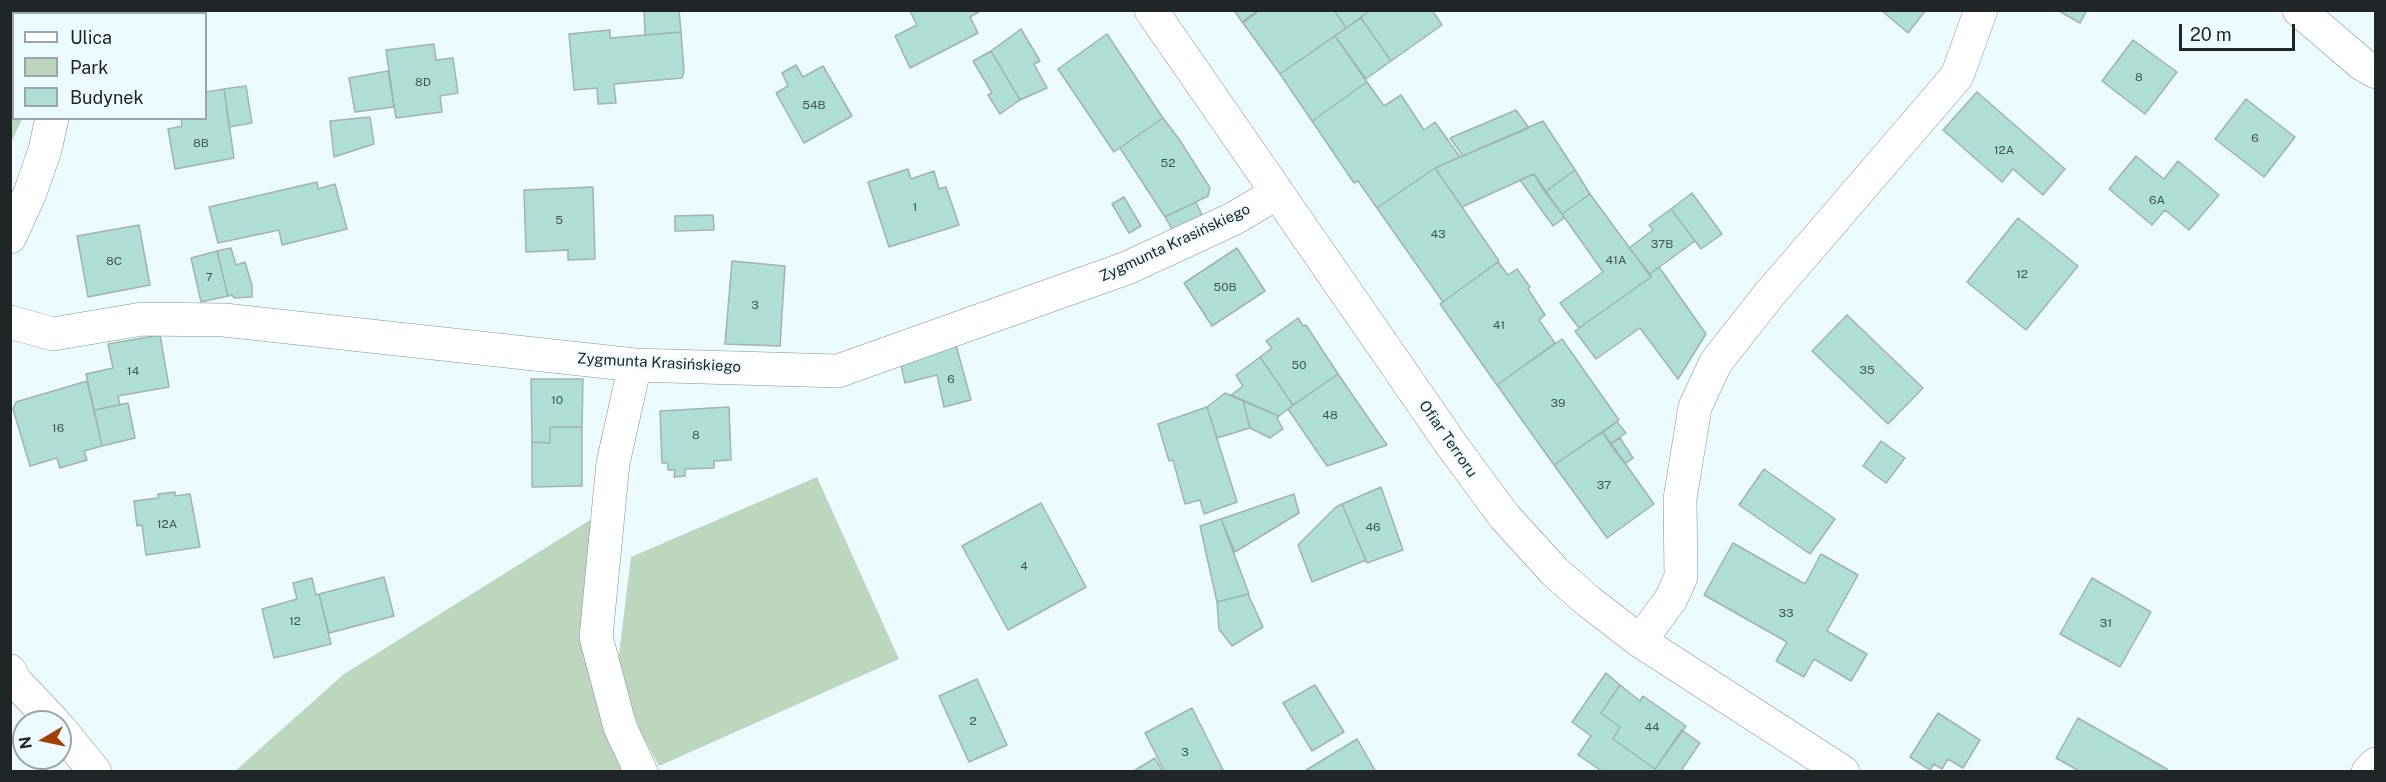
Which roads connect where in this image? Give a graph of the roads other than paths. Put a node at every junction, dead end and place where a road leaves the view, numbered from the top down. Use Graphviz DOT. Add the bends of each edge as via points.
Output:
graph roads {
  1 [pos="1151,10"];
  2 [pos="1981,10"];
  3 [pos="2299,10"];
  4 [pos="2376,72"];
  5 [pos="52,120"];
  6 [pos="1277,193"];
  7 [pos="10,237"];
  8 [pos="10,322"];
  9 [pos="635,364"];
  10 [pos="1640,641"];
  11 [pos="72,743"];
  12 [pos="2376,764"];
  13 [pos="95,771"];
  14 [pos="641,771"];
  15 [pos="1843,771"];
  16 [pos="2368,771"];
  1 -- 6 [label="street, Ofiar Terroru"];
  2 -- 10 [label="street" via="1957,76 1716,362 1695,408 1691,430 1680,498 1681,577 1671,599"];
  3 -- 4 [label="street"];
  5 -- 7 [label="street" via="30,193"];
  6 -- 9 [label="street, Zygmunta Krasińskiego" via="1233,219 1126,268 838,371"];
  6 -- 10 [label="street, Ofiar Terroru" via="1504,516 1555,572"];
  8 -- 9 [label="street, Zygmunta Krasińskiego" via="53,334 142,319 224,320"];
  9 -- 14 [label="street" via="613,463 596,637 620,727"];
  10 -- 15 [label="street, Ofiar Terroru"];
  11 -- 13 [label="street"];
  12 -- 16 [label="street"];
}
